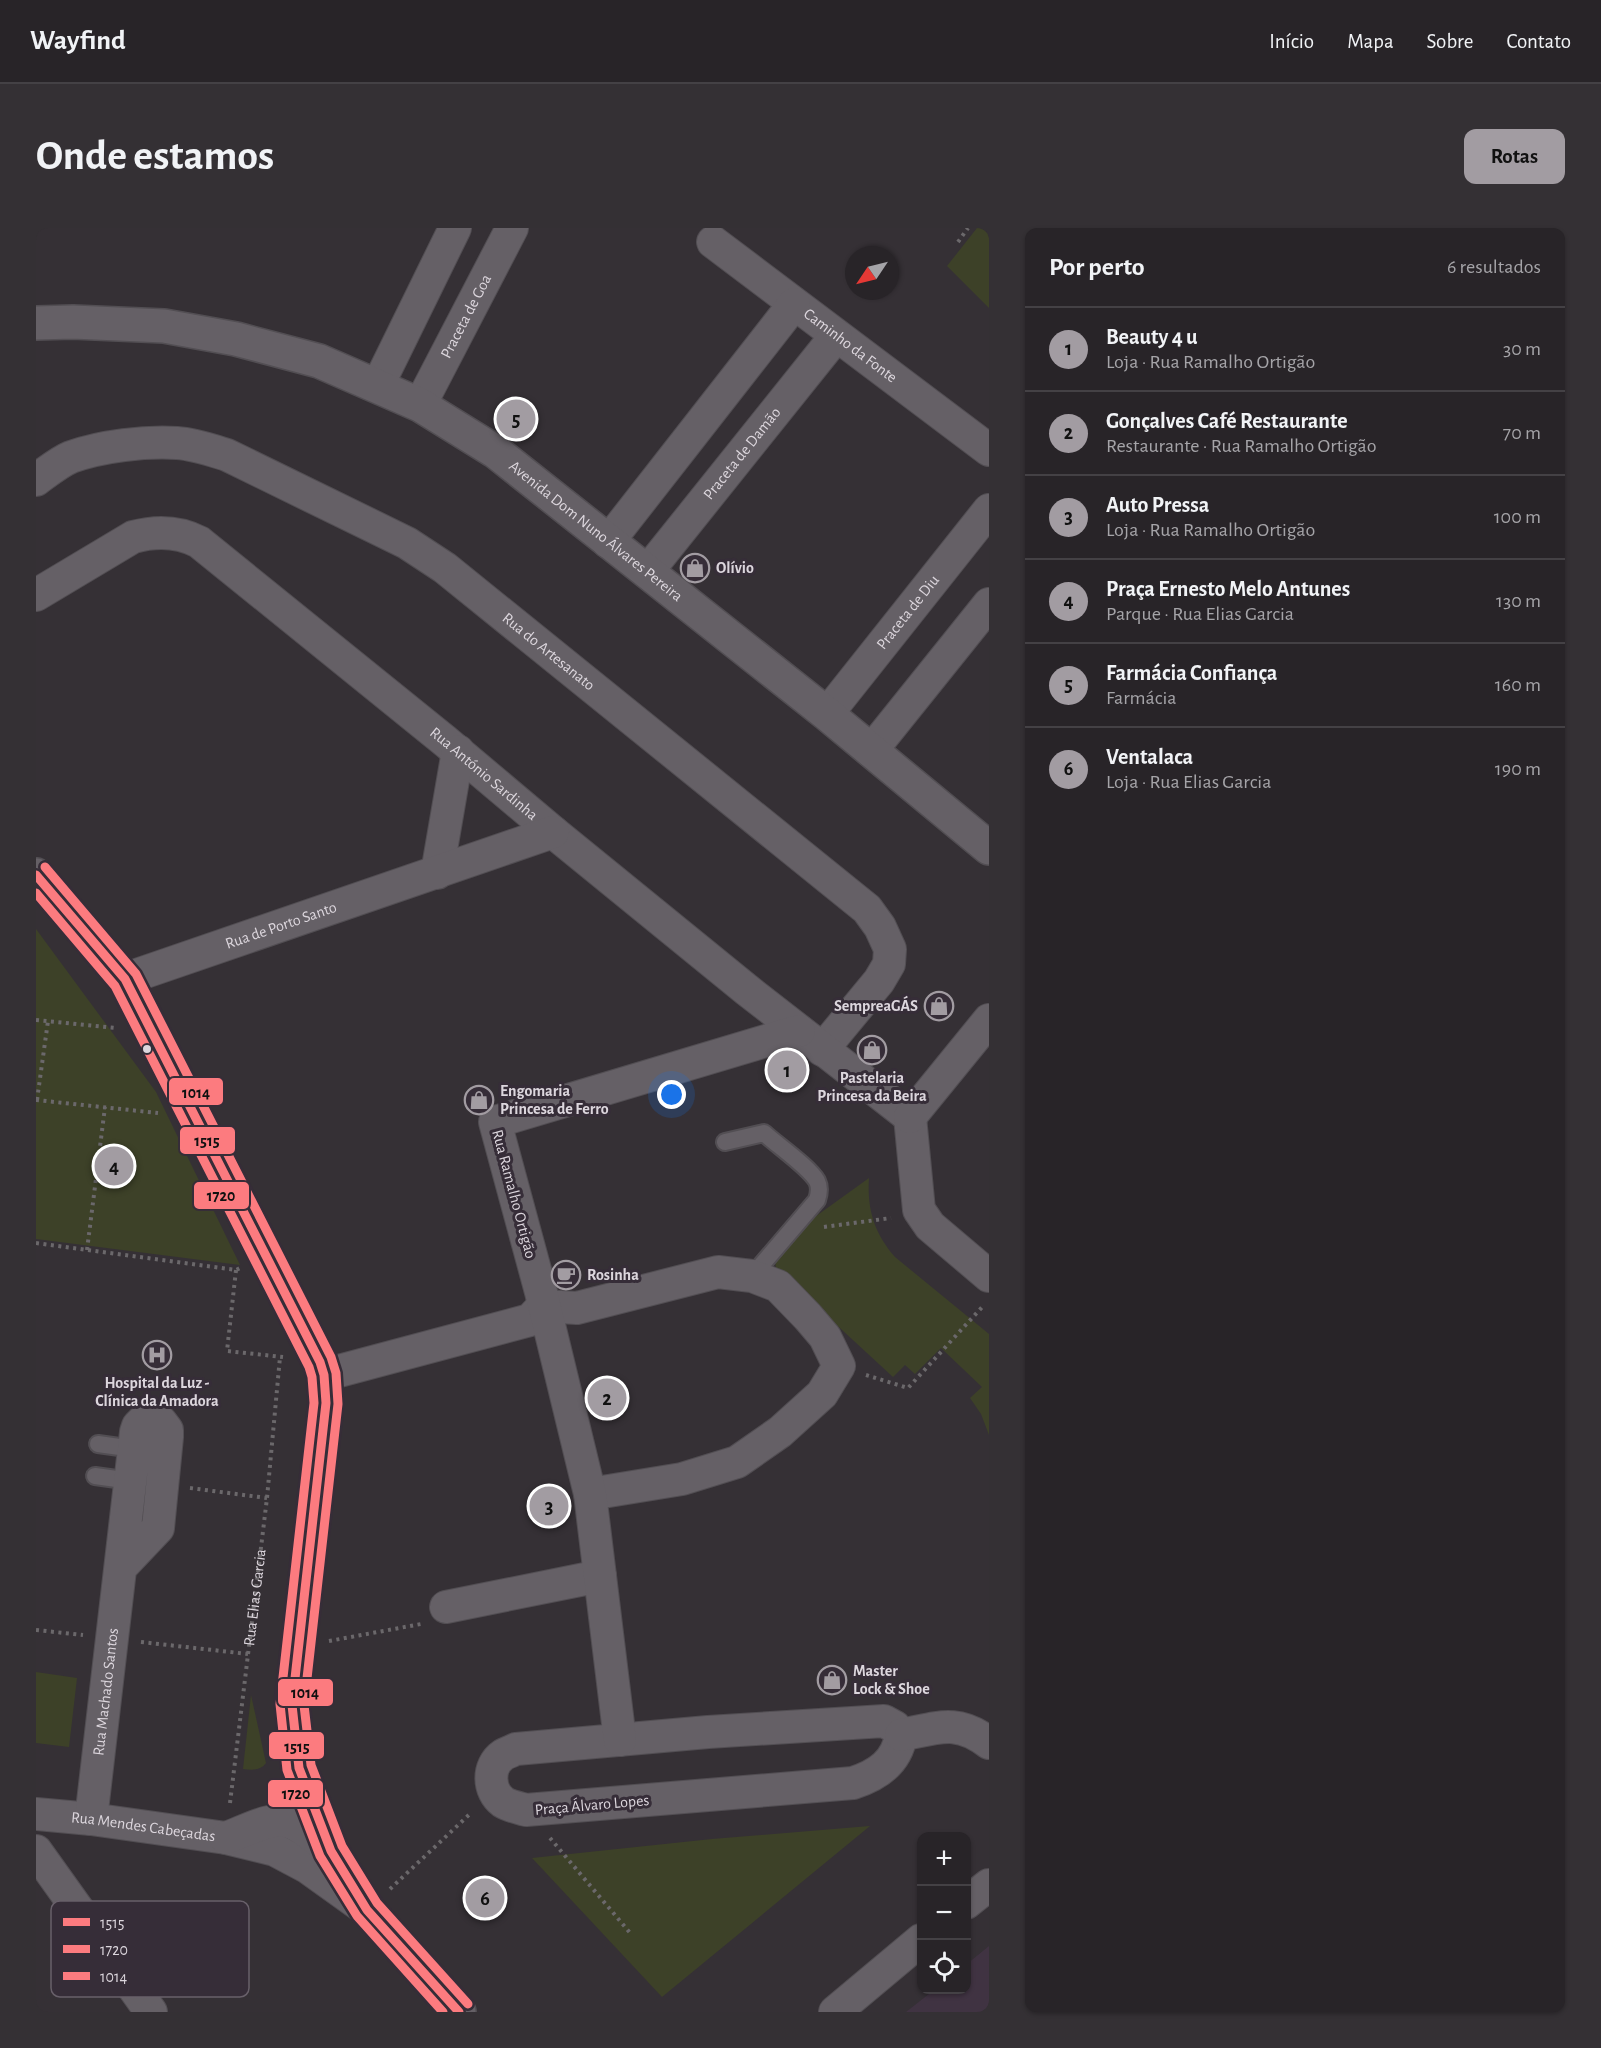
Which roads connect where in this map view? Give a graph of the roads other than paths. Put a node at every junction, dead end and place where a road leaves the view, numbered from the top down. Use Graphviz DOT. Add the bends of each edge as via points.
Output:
graph roads {
  1 [pos="454,228"];
  2 [pos="512,228"];
  3 [pos="713,242"];
  4 [pos="794,304"];
  5 [pos="36,323"];
  6 [pos="836,336"];
  7 [pos="378,386"];
  8 [pos="420,405"];
  9 [pos="989,450"];
  10 [pos="36,480"];
  11 [pos="989,510"];
  12 [pos="608,542"];
  13 [pos="647,572"];
  14 [pos="36,595"];
  15 [pos="989,604"];
  16 [pos="827,714"];
  17 [pos="458,751"];
  18 [pos="872,751"];
  19 [pos="553,832"];
  20 [pos="989,848"];
  21 [pos="437,873"];
  22 [pos="36,875"];
  23 [pos="125,980"];
  24 [pos="989,1020"];
  25 [pos="811,1040"];
  26 [pos="910,1117"];
  27 [pos="725,1142"];
  28 [pos="752,1276"];
  29 [pos="989,1276"];
  30 [pos="543,1306"];
  31 [pos="324,1375"];
  32 [pos="98,1444"];
  33 [pos="134,1449"];
  34 [pos="95,1476"];
  35 [pos="131,1481"];
  36 [pos="590,1494"];
  37 [pos="121,1567"];
  38 [pos="600,1576"];
  39 [pos="446,1607"];
  40 [pos="902,1735"];
  41 [pos="620,1740"];
  42 [pos="989,1743"];
  43 [pos="306,1789"];
  44 [pos="47,1815"];
  45 [pos="92,1819"];
  46 [pos="274,1835"];
  47 [pos="321,1836"];
  48 [pos="38,1854"];
  49 [pos="989,1885"];
  50 [pos="971,1899"];
  51 [pos="72,1901"];
  52 [pos="367,1910"];
  53 [pos="917,1943"];
  54 [pos="140,1997"];
  55 [pos="151,2012"];
  56 [pos="459,2012"];
  57 [pos="835,2012"];
  1 -- 7 [label="street"];
  2 -- 8 [label="street, Praceta de Goa"];
  3 -- 4 [label="street, Caminho da Fonte"];
  4 -- 6 [label="street, Caminho da Fonte"];
  4 -- 12 [label="street"];
  5 -- 7 [label="street, Avenida Dom Nuno Álvares Pereira" via="164,326 236,339 319,361"];
  6 -- 9 [label="street, Caminho da Fonte"];
  6 -- 13 [label="street, Praceta de Damão"];
  7 -- 8 [label="street, Avenida Dom Nuno Álvares Pereira"];
  8 -- 12 [label="street, Avenida Dom Nuno Álvares Pereira" via="496,452"];
  10 -- 25 [label="street, Rua do Artesanato" via="69,458 97,450 176,443 201,447 227,455 407,543 445,568 867,909 890,949 889,964 879,981"];
  11 -- 16 [label="street, Praceta de Diu"];
  12 -- 13 [label="street, Avenida Dom Nuno Álvares Pereira"];
  13 -- 16 [label="street, Avenida Dom Nuno Álvares Pereira"];
  14 -- 17 [label="street, Rua António Sardinha" via="133,537 148,533 187,536"];
  15 -- 18 [label="street"];
  16 -- 18 [label="street, Avenida Dom Nuno Álvares Pereira"];
  17 -- 19 [label="street, Rua António Sardinha"];
  17 -- 21 [label="street"];
  18 -- 20 [label="street, Avenida Dom Nuno Álvares Pereira"];
  19 -- 21 [label="street, Rua de Porto Santo"];
  19 -- 25 [label="street, Rua António Sardinha"];
  21 -- 23 [label="street, Rua de Porto Santo"];
  22 -- 23 [label="street"];
  23 -- 31 [label="street" via="277,1275"];
  24 -- 26 [label="street"];
  25 -- 26 [label="street, Rua António Sardinha"];
  25 -- 30 [label="street, Rua Ramalho Ortigão" via="495,1122"];
  26 -- 29 [label="street" via="919,1210 930,1226"];
  27 -- 28 [label="lane" via="764,1133 809,1172 819,1191 817,1200"];
  28 -- 30 [label="street" via="718,1272 577,1308"];
  28 -- 36 [label="street" via="778,1286 825,1338 839,1366 822,1394 780,1432 737,1462 682,1479"];
  30 -- 31 [label="street" via="530,1320"];
  30 -- 36 [label="street, Rua Ramalho Ortigão"];
  31 -- 43 [label="street" via="326,1403 292,1705 299,1768"];
  32 -- 33 [label="lane"];
  33 -- 35 [label="street, Rua Machado Santos"];
  33 -- 37 [label="street, Rua Machado Santos" via="140,1423 145,1420 163,1424 167,1437 158,1528"];
  34 -- 35 [label="lane"];
  35 -- 37 [label="street, Rua Machado Santos"];
  36 -- 38 [label="street, Rua Ramalho Ortigão"];
  37 -- 45 [label="street, Rua Machado Santos"];
  38 -- 39 [label="street"];
  38 -- 41 [label="street, Rua Ramalho Ortigão"];
  40 -- 41 [label="street" via="884,1721"];
  40 -- 41 [label="street, Praça Álvaro Lopes" via="891,1760 869,1778 853,1783 526,1810 503,1802 494,1792 493,1768 501,1756 516,1749"];
  40 -- 42 [label="street" via="960,1726"];
  43 -- 46 [label="street"];
  43 -- 47 [label="street"];
  44 -- 45 [label="street, Rua Mendes Cabeçadas"];
  44 -- 48 [label="street, Rua Mendes Cabeçadas"];
  45 -- 46 [label="street, Rua Mendes Cabeçadas" via="226,1838"];
  46 -- 47 [label="street" via="299,1844"];
  46 -- 52 [label="street, Rua Mendes Cabeçadas" via="306,1867"];
  47 -- 52 [label="street"];
  48 -- 51 [label="street"];
  49 -- 50 [label="street"];
  52 -- 56 [label="street"];
  53 -- 57 [label="street"];
  54 -- 55 [label="street"];
}
